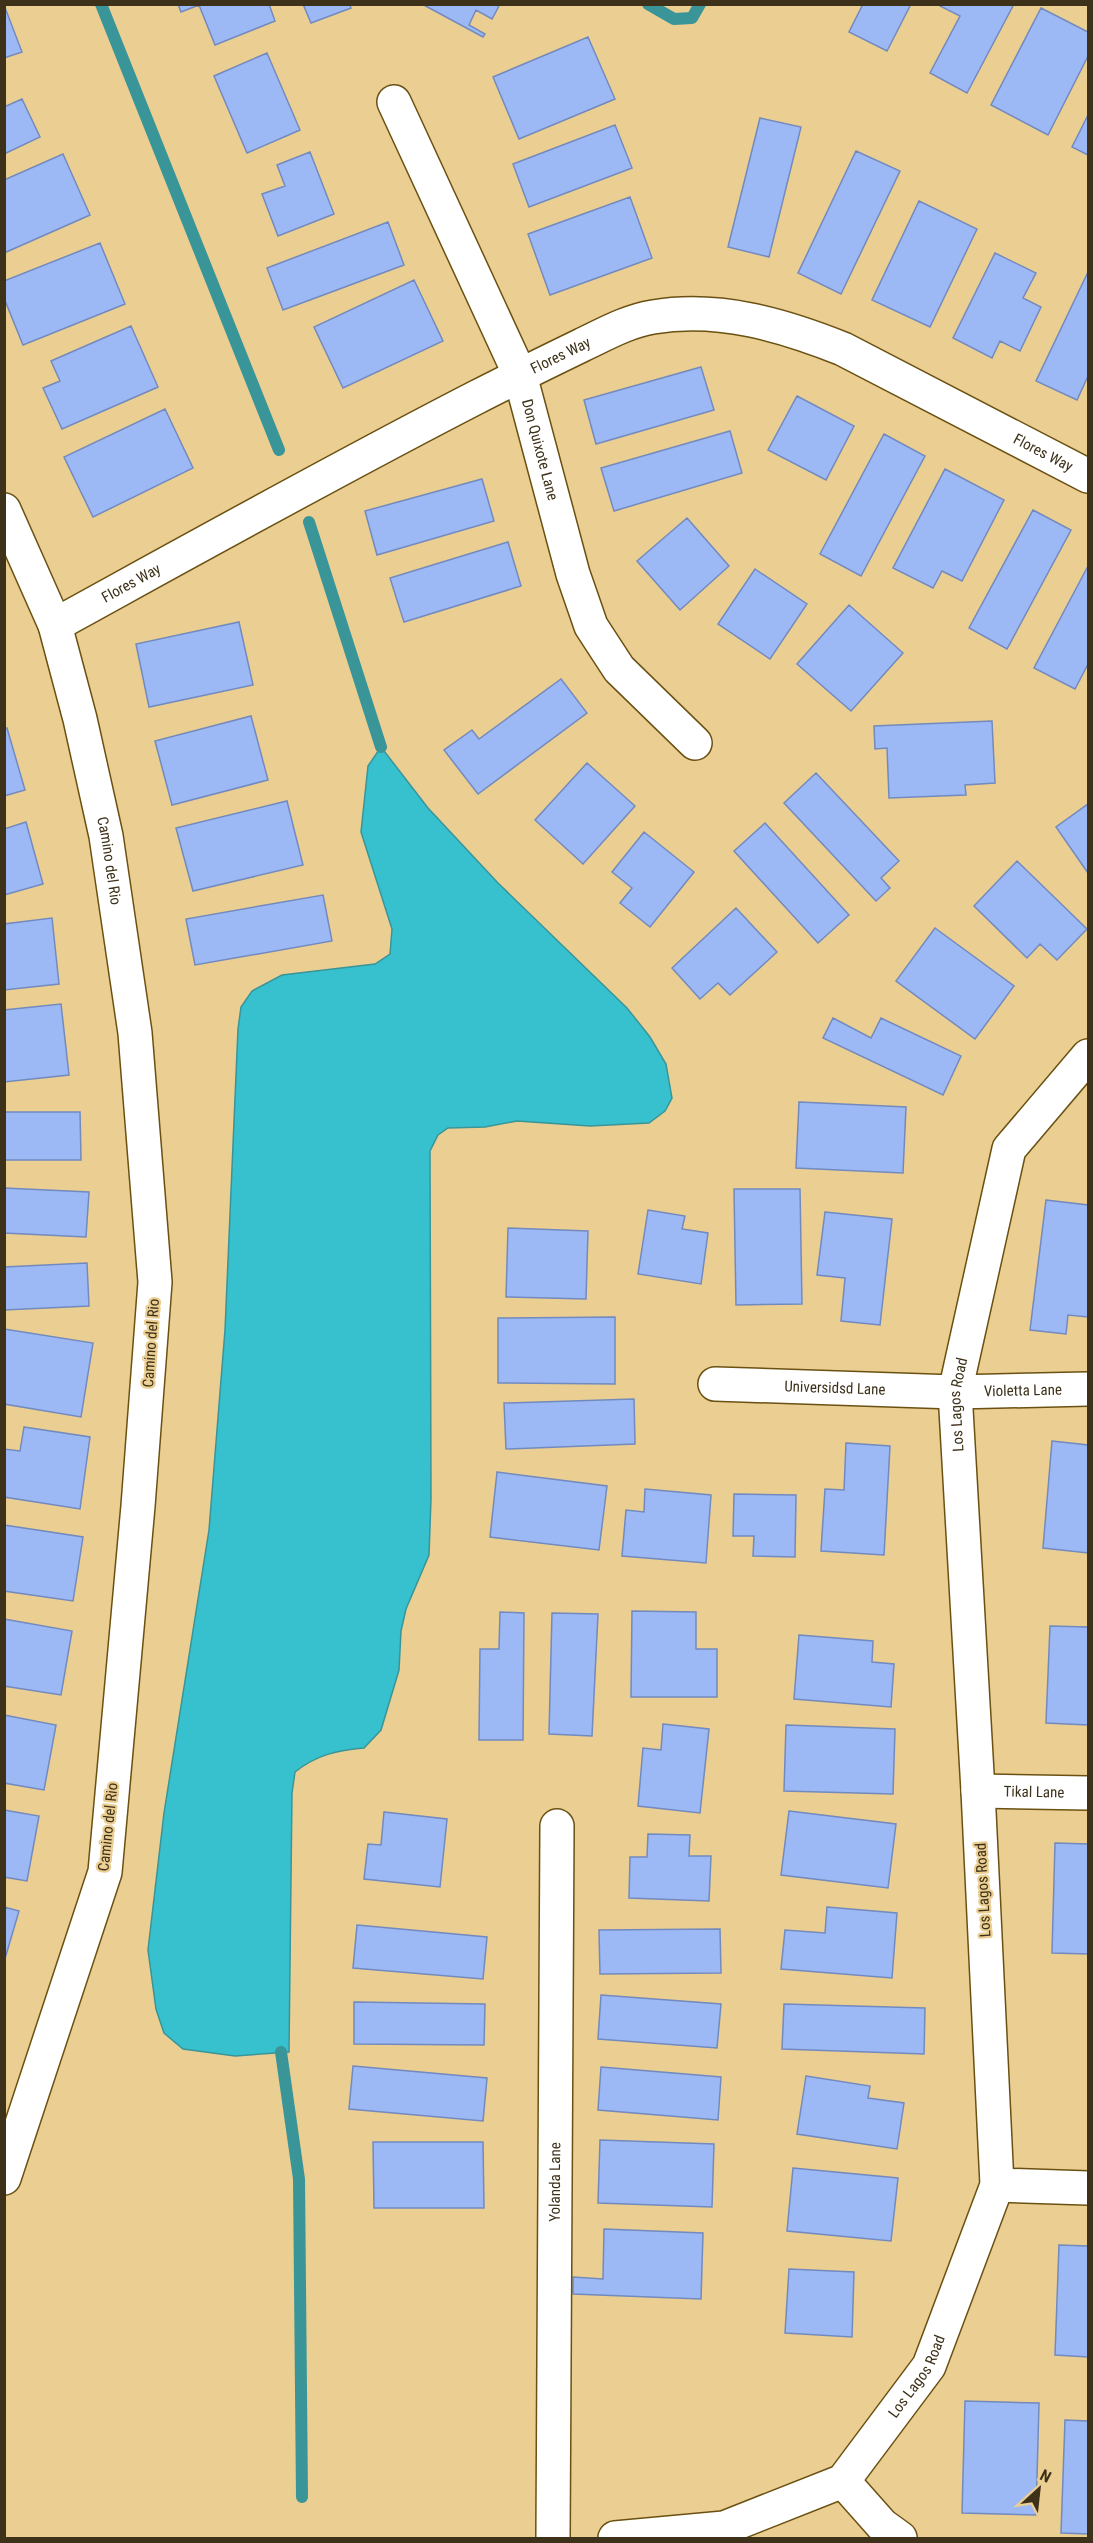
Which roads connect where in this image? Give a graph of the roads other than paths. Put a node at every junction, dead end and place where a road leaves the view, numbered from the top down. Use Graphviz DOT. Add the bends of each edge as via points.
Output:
graph roads {
  1 [pos="394,102"];
  2 [pos="520,375"];
  3 [pos="1089,476"];
  4 [pos="4,510"];
  5 [pos="55,625"];
  6 [pos="695,743"];
  7 [pos="1089,1056"];
  8 [pos="716,1384"];
  9 [pos="1089,1389"];
  10 [pos="955,1392"];
  11 [pos="978,1791"];
  12 [pos="1089,1793"];
  13 [pos="557,1826"];
  14 [pos="4,2178"];
  15 [pos="997,2185"];
  16 [pos="1089,2188"];
  17 [pos="843,2481"];
  18 [pos="553,2538"];
  19 [pos="615,2538"];
  20 [pos="900,2538"];
  1 -- 2 [label="street, Don Quixote Lane"];
  2 -- 3 [label="street, Flores Way" via="624,325 652,317 741,317 843,349"];
  2 -- 5 [label="street, Flores Way" via="335,470"];
  2 -- 6 [label="street, Don Quixote Lane" via="573,574 591,626 619,669"];
  4 -- 5 [label="street, Camino del Rio"];
  5 -- 14 [label="street, Camino del Rio" via="106,836 135,1033 155,1282 105,1872"];
  7 -- 10 [label="street, Los Lagos Road" via="1009,1149"];
  8 -- 10 [label="street, Universidsd Lane"];
  9 -- 10 [label="street, Violetta Lane"];
  10 -- 11 [label="street, Los Lagos Road"];
  11 -- 12 [label="street, Tikal Lane"];
  11 -- 15 [label="street, Los Lagos Road"];
  13 -- 18 [label="street, Yolanda Lane"];
  15 -- 16 [label="street"];
  15 -- 17 [label="street, Los Lagos Road" via="929,2366"];
  17 -- 19 [label="street" via="724,2528"];
  17 -- 20 [label="street" via="882,2525"];
}
